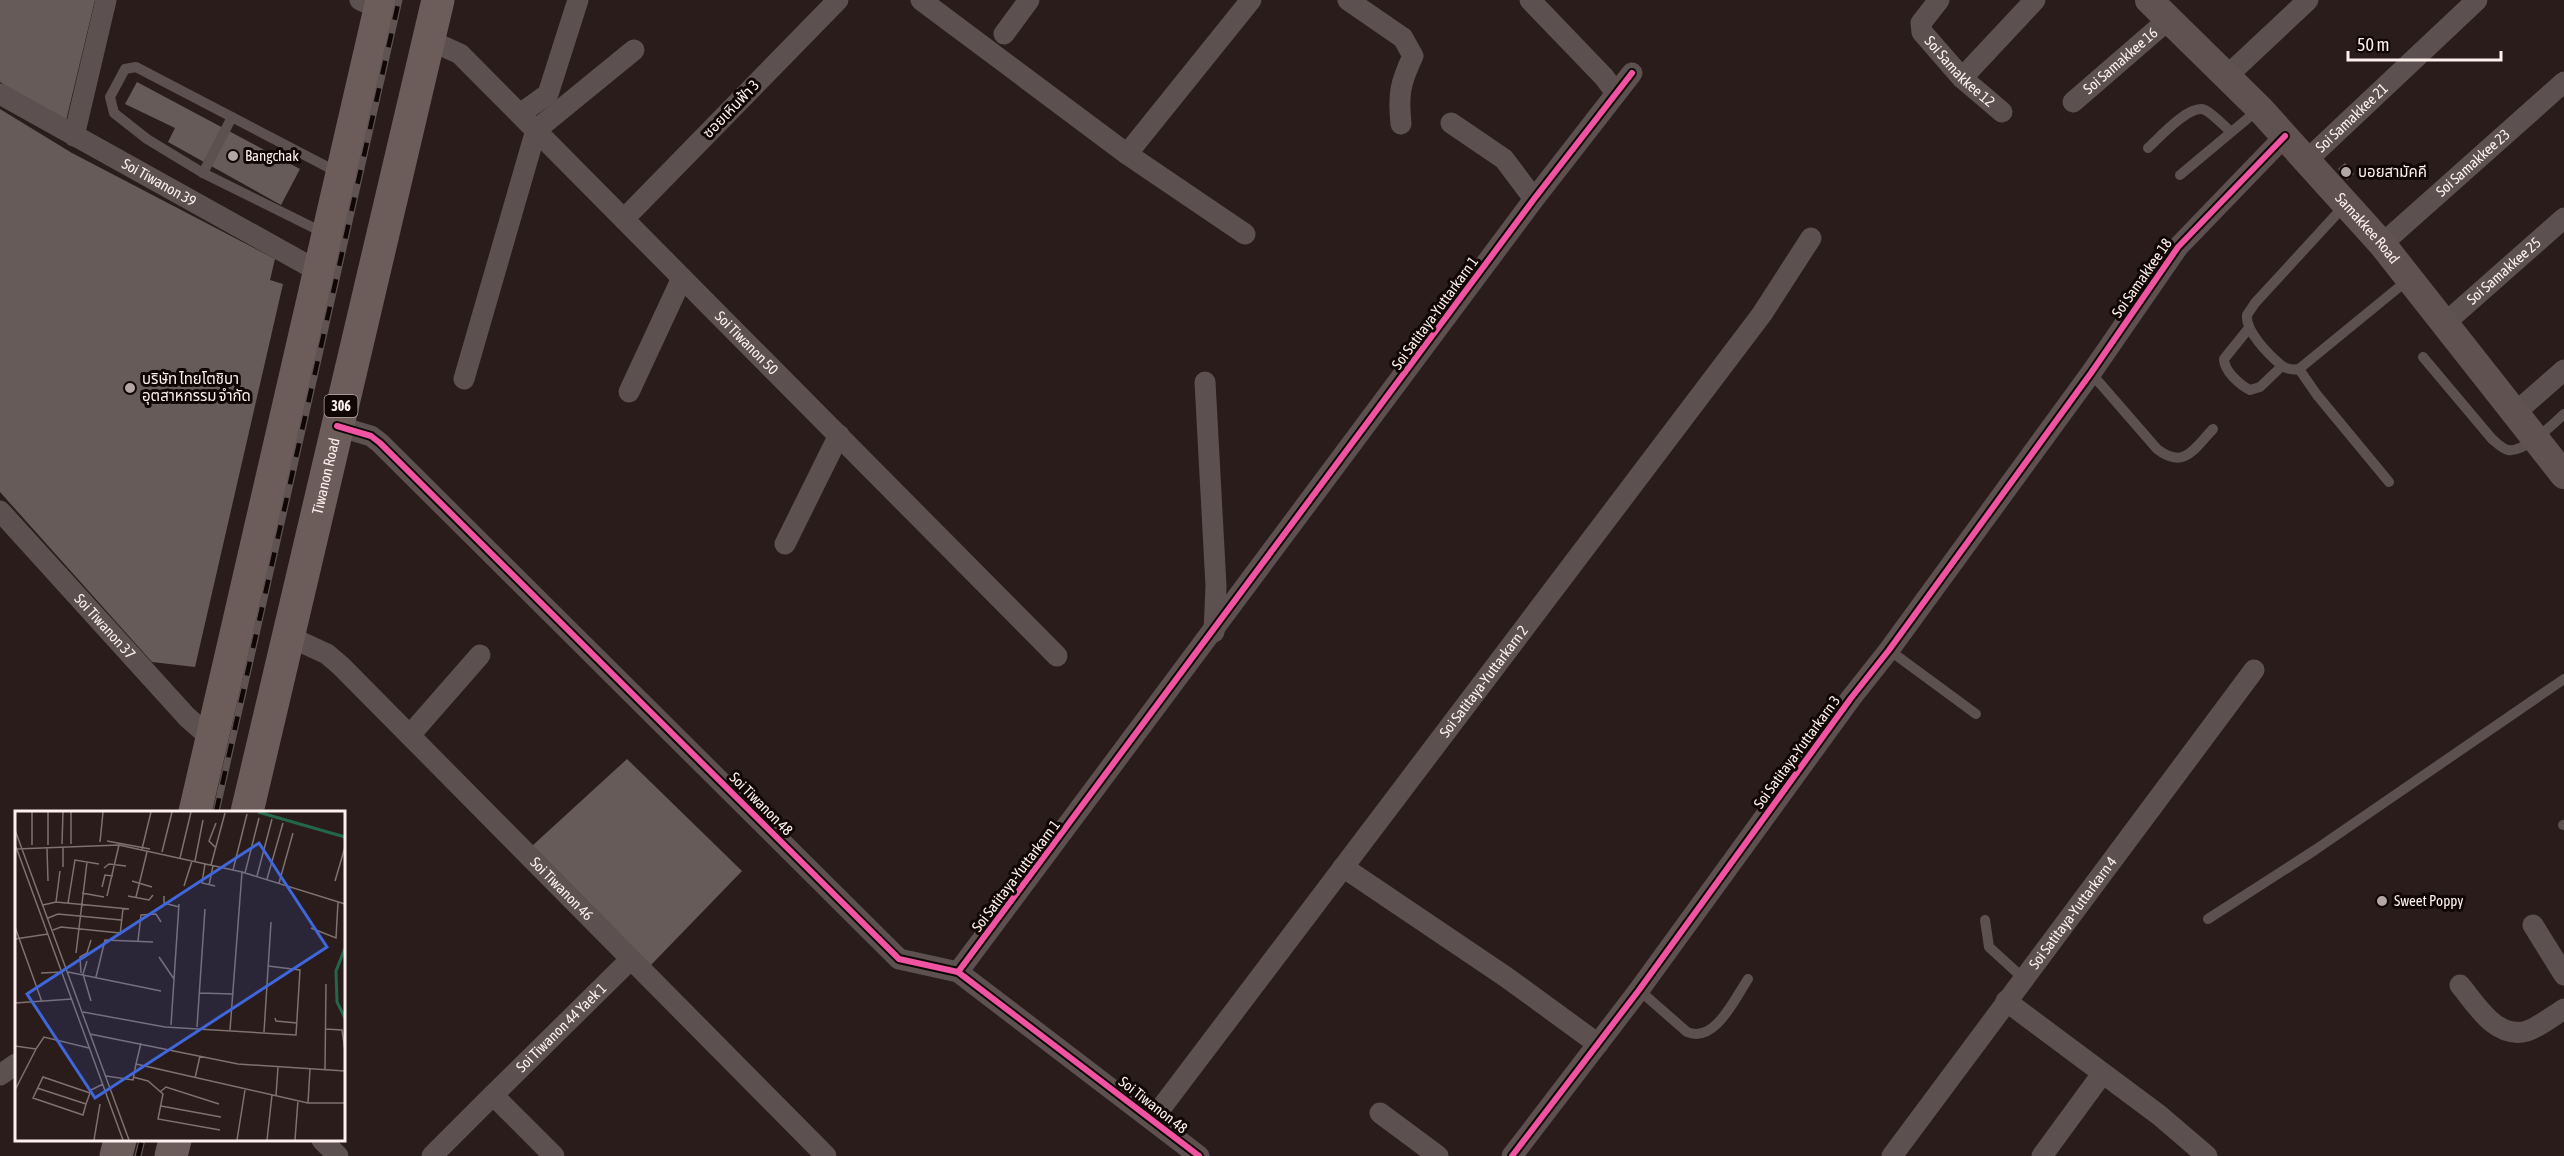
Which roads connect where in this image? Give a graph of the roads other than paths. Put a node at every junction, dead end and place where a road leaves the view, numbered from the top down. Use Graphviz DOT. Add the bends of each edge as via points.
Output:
graph roads {
  1 [pos="105,0"];
  2 [pos="438,0"];
  3 [pos="578,0"];
  4 [pos="838,0"];
  5 [pos="921,0"];
  6 [pos="1029,0"];
  7 [pos="1251,0"];
  8 [pos="1348,0"];
  9 [pos="1530,0"];
  10 [pos="1939,0"];
  11 [pos="2035,0"];
  12 [pos="2149,0"];
  13 [pos="2308,0"];
  14 [pos="2477,0"];
  15 [pos="374,3"];
  16 [pos="2169,20"];
  17 [pos="1004,34"];
  18 [pos="429,40"];
  19 [pos="634,50"];
  20 [pos="1632,73"];
  21 [pos="2226,77"];
  22 [pos="1962,78"];
  23 [pos="2564,82"];
  24 [pos="1616,93"];
  25 [pos="0,94"];
  26 [pos="2073,102"];
  27 [pos="2260,109"];
  28 [pos="2002,112"];
  29 [pos="520,114"];
  30 [pos="232,117"];
  31 [pos="1451,123"];
  32 [pos="1401,124"];
  33 [pos="536,130"];
  34 [pos="2230,131"];
  35 [pos="74,136"];
  36 [pos="2285,136"];
  37 [pos="2148,148"];
  38 [pos="1127,154"];
  39 [pos="2306,161"];
  40 [pos="203,173"];
  41 [pos="340,174"];
  42 [pos="2180,175"];
  43 [pos="1534,199"];
  44 [pos="2346,204"];
  45 [pos="2564,218"];
  46 [pos="624,219"];
  47 [pos="1245,234"];
  48 [pos="327,235"];
  49 [pos="1810,238"];
  50 [pos="2382,244"];
  51 [pos="318,271"];
  52 [pos="682,278"];
  53 [pos="2409,279"];
  54 [pos="2444,324"];
  55 [pos="2249,328"];
  56 [pos="2423,357"];
  57 [pos="2282,366"];
  58 [pos="2095,367"];
  59 [pos="2300,369"];
  60 [pos="2564,370"];
  61 [pos="465,379"];
  62 [pos="1204,382"];
  63 [pos="629,392"];
  64 [pos="2515,413"];
  65 [pos="2564,414"];
  66 [pos="337,426"];
  67 [pos="2213,429"];
  68 [pos="839,435"];
  69 [pos="2535,440"];
  70 [pos="2564,475"];
  71 [pos="2389,482"];
  72 [pos="0,511"];
  73 [pos="785,544"];
  74 [pos="1214,632"];
  75 [pos="288,636"];
  76 [pos="1889,650"];
  77 [pos="480,655"];
  78 [pos="1057,656"];
  79 [pos="2254,670"];
  80 [pos="2564,679"];
  81 [pos="221,692"];
  82 [pos="271,705"];
  83 [pos="1976,714"];
  84 [pos="410,735"];
  85 [pos="212,739"];
  86 [pos="195,811"];
  87 [pos="247,811"];
  88 [pos="1343,867"];
  89 [pos="1985,920"];
  90 [pos="2208,920"];
  91 [pos="2534,925"];
  92 [pos="630,960"];
  93 [pos="958,972"];
  94 [pos="2564,975"];
  95 [pos="1748,979"];
  96 [pos="2024,979"];
  97 [pos="2460,985"];
  98 [pos="1639,990"];
  99 [pos="2006,1001"];
  100 [pos="2564,1009"];
  101 [pos="1598,1044"];
  102 [pos="15,1065"];
  103 [pos="2102,1074"];
  104 [pos="0,1075"];
  105 [pos="493,1095"];
  106 [pos="1380,1113"];
  107 [pos="1152,1120"];
  108 [pos="120,1141"];
  109 [pos="175,1141"];
  110 [pos="323,1141"];
  111 [pos="2195,1152"];
  112 [pos="116,1156"];
  113 [pos="171,1156"];
  114 [pos="338,1156"];
  115 [pos="432,1156"];
  116 [pos="554,1156"];
  117 [pos="826,1156"];
  118 [pos="1199,1156"];
  119 [pos="1438,1156"];
  120 [pos="1512,1156"];
  121 [pos="1893,1156"];
  122 [pos="2042,1156"];
  1 -- 35 [label="street"];
  2 -- 18 [label="main road, Tiwanon Road / 306"];
  3 -- 29 [label="street" via="548,94"];
  4 -- 46 [label="street, ซอยเหินฟ้า 3"];
  5 -- 38 [label="street"];
  6 -- 17 [label="street"];
  7 -- 38 [label="street"];
  8 -- 32 [label="street" via="1410,47 1413,57 1398,97"];
  9 -- 24 [label="street"];
  10 -- 22 [label="street, Soi Samakkee 12" via="1921,23 1922,32"];
  11 -- 22 [label="street"];
  12 -- 16 [label="main road, Samakkee Road"];
  13 -- 21 [label="street"];
  14 -- 39 [label="street, Soi Samakkee 21"];
  15 -- 41 [label="main road"];
  16 -- 21 [label="main road, Samakkee Road"];
  16 -- 26 [label="street, Soi Samakkee 16"];
  18 -- 29 [label="street, Soi Tiwanon 50" via="460,54"];
  18 -- 66 [label="main road, Tiwanon Road / 306"];
  19 -- 33 [label="street"];
  20 -- 24 [label="street, Soi Satitaya-Yuttarkarn 1"];
  21 -- 27 [label="main road, Samakkee Road"];
  22 -- 28 [label="street, Soi Samakkee 12"];
  23 -- 50 [label="street, Soi Samakkee 23"];
  24 -- 43 [label="street, Soi Satitaya-Yuttarkarn 1"];
  25 -- 35 [label="street, Soi Tiwanon 39"];
  27 -- 34 [label="lane"];
  27 -- 36 [label="main road, Samakkee Road"];
  29 -- 33 [label="street, Soi Tiwanon 50"];
  30 -- 40 [label="lane"];
  30 -- 40 [label="lane" via="136,67 125,69 110,97 114,113 147,139"];
  30 -- 41 [label="lane"];
  31 -- 43 [label="street" via="1504,159"];
  33 -- 46 [label="street, Soi Tiwanon 50"];
  33 -- 61 [label="street"];
  34 -- 37 [label="lane" via="2205,110 2197,109 2186,113"];
  34 -- 42 [label="lane"];
  35 -- 51 [label="street, Soi Tiwanon 39"];
  36 -- 39 [label="main road, Samakkee Road"];
  36 -- 58 [label="street, Soi Samakkee 18" via="2187,236"];
  38 -- 47 [label="street"];
  39 -- 44 [label="main road, Samakkee Road"];
  40 -- 48 [label="lane"];
  41 -- 48 [label="main road"];
  43 -- 74 [label="street, Soi Satitaya-Yuttarkarn 1"];
  44 -- 50 [label="main road, Samakkee Road"];
  44 -- 55 [label="lane" via="2255,303 2247,315"];
  45 -- 54 [label="street, Soi Samakkee 25"];
  46 -- 52 [label="street, Soi Tiwanon 50"];
  48 -- 51 [label="main road"];
  49 -- 88 [label="street, Soi Satitaya-Yuttarkarn 2" via="1762,314"];
  50 -- 53 [label="main road, Samakkee Road"];
  51 -- 81 [label="main road"];
  52 -- 63 [label="street"];
  52 -- 68 [label="street, Soi Tiwanon 50"];
  53 -- 54 [label="main road, Samakkee Road"];
  53 -- 59 [label="lane"];
  54 -- 64 [label="main road, Samakkee Road"];
  55 -- 57 [label="lane"];
  55 -- 57 [label="lane" via="2224,359 2242,386 2250,390 2260,387"];
  56 -- 69 [label="lane" via="2504,449 2512,450"];
  57 -- 59 [label="lane"];
  58 -- 67 [label="lane" via="2157,449 2169,458 2188,455"];
  58 -- 76 [label="street, Soi Satitaya-Yuttarkarn 3"];
  59 -- 71 [label="lane"];
  60 -- 64 [label="street"];
  62 -- 74 [label="street" via="1216,586"];
  64 -- 69 [label="main road, Samakkee Road"];
  65 -- 69 [label="lane"];
  66 -- 75 [label="main road, Tiwanon Road / 306"];
  66 -- 93 [label="street, Soi Tiwanon 48" via="371,436 380,443 899,958"];
  68 -- 73 [label="street"];
  68 -- 78 [label="street, Soi Tiwanon 50"];
  69 -- 70 [label="main road, Samakkee Road"];
  72 -- 85 [label="street, Soi Tiwanon 37" via="187,717"];
  74 -- 93 [label="street, Soi Satitaya-Yuttarkarn 1"];
  75 -- 82 [label="main road, Tiwanon Road / 306"];
  75 -- 84 [label="street, Soi Tiwanon 46" via="327,654"];
  76 -- 83 [label="lane"];
  76 -- 98 [label="street, Soi Satitaya-Yuttarkarn 3"];
  77 -- 84 [label="street"];
  79 -- 96 [label="street, Soi Satitaya-Yuttarkarn 4"];
  80 -- 90 [label="lane"];
  81 -- 82 [label="main road"];
  81 -- 85 [label="main road"];
  82 -- 87 [label="main road, Tiwanon Road / 306"];
  84 -- 92 [label="street, Soi Tiwanon 46"];
  85 -- 86 [label="main road"];
  88 -- 101 [label="street"];
  88 -- 107 [label="street, Soi Satitaya-Yuttarkarn 2"];
  89 -- 96 [label="lane" via="1989,947"];
  91 -- 94 [label="street"];
  92 -- 105 [label="street, Soi Tiwanon 44 Yaek 1"];
  92 -- 117 [label="street, Soi Tiwanon 46"];
  93 -- 107 [label="street, Soi Tiwanon 48"];
  95 -- 98 [label="lane" via="1705,1034 1687,1032"];
  96 -- 99 [label="street, Soi Satitaya-Yuttarkarn 4"];
  97 -- 100 [label="street" via="2484,1016 2506,1030 2528,1031"];
  98 -- 101 [label="street, Soi Satitaya-Yuttarkarn 3"];
  99 -- 103 [label="street"];
  99 -- 121 [label="street, Soi Satitaya-Yuttarkarn 4"];
  101 -- 120 [label="street, Soi Satitaya-Yuttarkarn 3"];
  102 -- 104 [label="street"];
  103 -- 111 [label="street"];
  103 -- 122 [label="street"];
  105 -- 115 [label="street, Soi Tiwanon 44 Yaek 1"];
  105 -- 116 [label="street"];
  106 -- 119 [label="street"];
  107 -- 118 [label="street, Soi Tiwanon 48"];
  108 -- 112 [label="main road"];
  109 -- 113 [label="main road"];
  110 -- 114 [label="street"];
}
